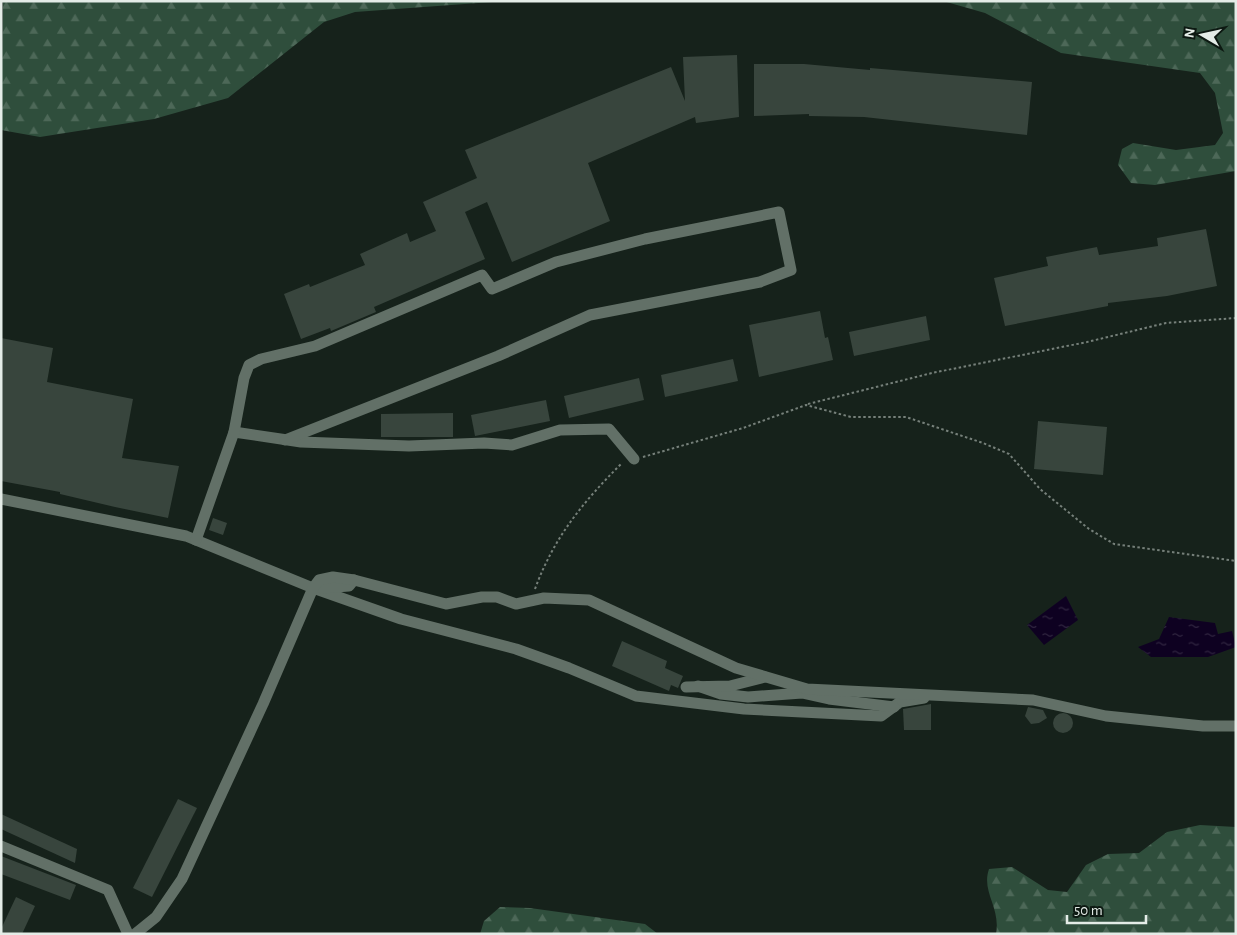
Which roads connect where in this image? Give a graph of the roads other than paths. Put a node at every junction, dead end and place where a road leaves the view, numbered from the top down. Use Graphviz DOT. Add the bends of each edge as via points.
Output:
graph roads {
  1 [pos="234,432"];
  2 [pos="285,440"];
  3 [pos="634,459"];
  4 [pos="1,499"];
  5 [pos="196,540"];
  6 [pos="312,588"];
  7 [pos="765,676"];
  8 [pos="698,686"];
  9 [pos="686,687"];
  10 [pos="940,694"];
  11 [pos="894,707"];
  12 [pos="1236,726"];
  13 [pos="1,846"];
  14 [pos="128,934"];
  15 [pos="135,934"];
  1 -- 2 [label="street"];
  1 -- 2 [label="street" via="244,378 249,365 261,359 315,346 482,276 492,289 556,262 645,239 779,212 791,270 760,282 590,315 498,356"];
  1 -- 5 [label="street"];
  2 -- 3 [label="street" via="409,446 512,445 560,430 609,429"];
  4 -- 5 [label="street"];
  5 -- 6 [label="street"];
  6 -- 7 [label="street" via="319,580 333,577 446,604 482,597 497,597 516,604 544,598 589,600 736,668"];
  6 -- 11 [label="street" via="401,619 516,649 636,696 744,709 881,716"];
  6 -- 15 [label="street" via="263,704 182,879 156,917"];
  7 -- 8 [label="street" via="730,686"];
  7 -- 10 [label="street" via="807,689"];
  8 -- 9 [label="street"];
  8 -- 11 [label="street" via="721,694 748,697 802,693"];
  10 -- 11 [label="street" via="900,702"];
  10 -- 12 [label="street" via="1033,700 1106,716 1203,726"];
  13 -- 14 [label="street" via="108,890"];
}
